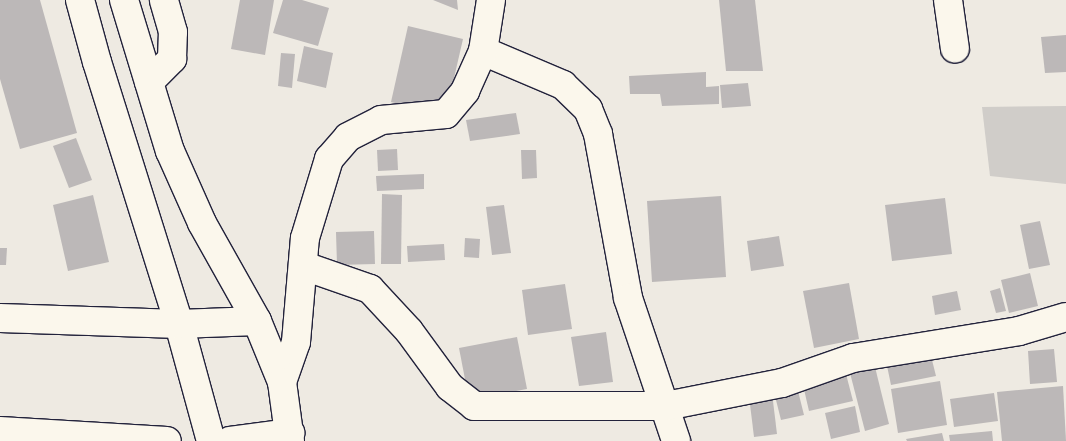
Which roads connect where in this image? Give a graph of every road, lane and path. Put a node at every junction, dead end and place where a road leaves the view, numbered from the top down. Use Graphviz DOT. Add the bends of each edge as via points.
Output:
graph roads {
  1 [pos="80,0"];
  2 [pos="124,0"];
  3 [pos="164,0"];
  4 [pos="491,0"];
  5 [pos="948,0"];
  6 [pos="954,50"];
  7 [pos="483,51"];
  8 [pos="149,82"];
  9 [pos="304,266"];
  10 [pos="1066,317"];
  11 [pos="0,318"];
  12 [pos="257,320"];
  13 [pos="179,324"];
  14 [pos="282,382"];
  15 [pos="666,406"];
  16 [pos="0,432"];
  17 [pos="290,437"];
  18 [pos="167,441"];
  19 [pos="211,441"];
  20 [pos="230,441"];
  21 [pos="676,441"];
  1 -- 13 [label="street"];
  2 -- 8 [label="street"];
  3 -- 8 [label="street" via="173,32 172,59"];
  4 -- 7 [label="street"];
  5 -- 6 [label="street"];
  7 -- 9 [label="street" via="465,91 446,114 381,120 348,137 328,159 305,238"];
  7 -- 15 [label="street" via="563,85 588,109 598,134 628,298"];
  8 -- 12 [label="street" via="170,151 202,223"];
  9 -- 14 [label="street" via="296,342"];
  9 -- 15 [label="street" via="370,289 409,331 450,387 474,406"];
  10 -- 15 [label="street" via="1019,331 853,358 782,383"];
  11 -- 13 [label="street"];
  12 -- 13 [label="street"];
  12 -- 14 [label="street"];
  13 -- 19 [label="street"];
  14 -- 17 [label="street"];
  15 -- 21 [label="street"];
  16 -- 18 [label="street"];
  17 -- 20 [label="street"];
}
